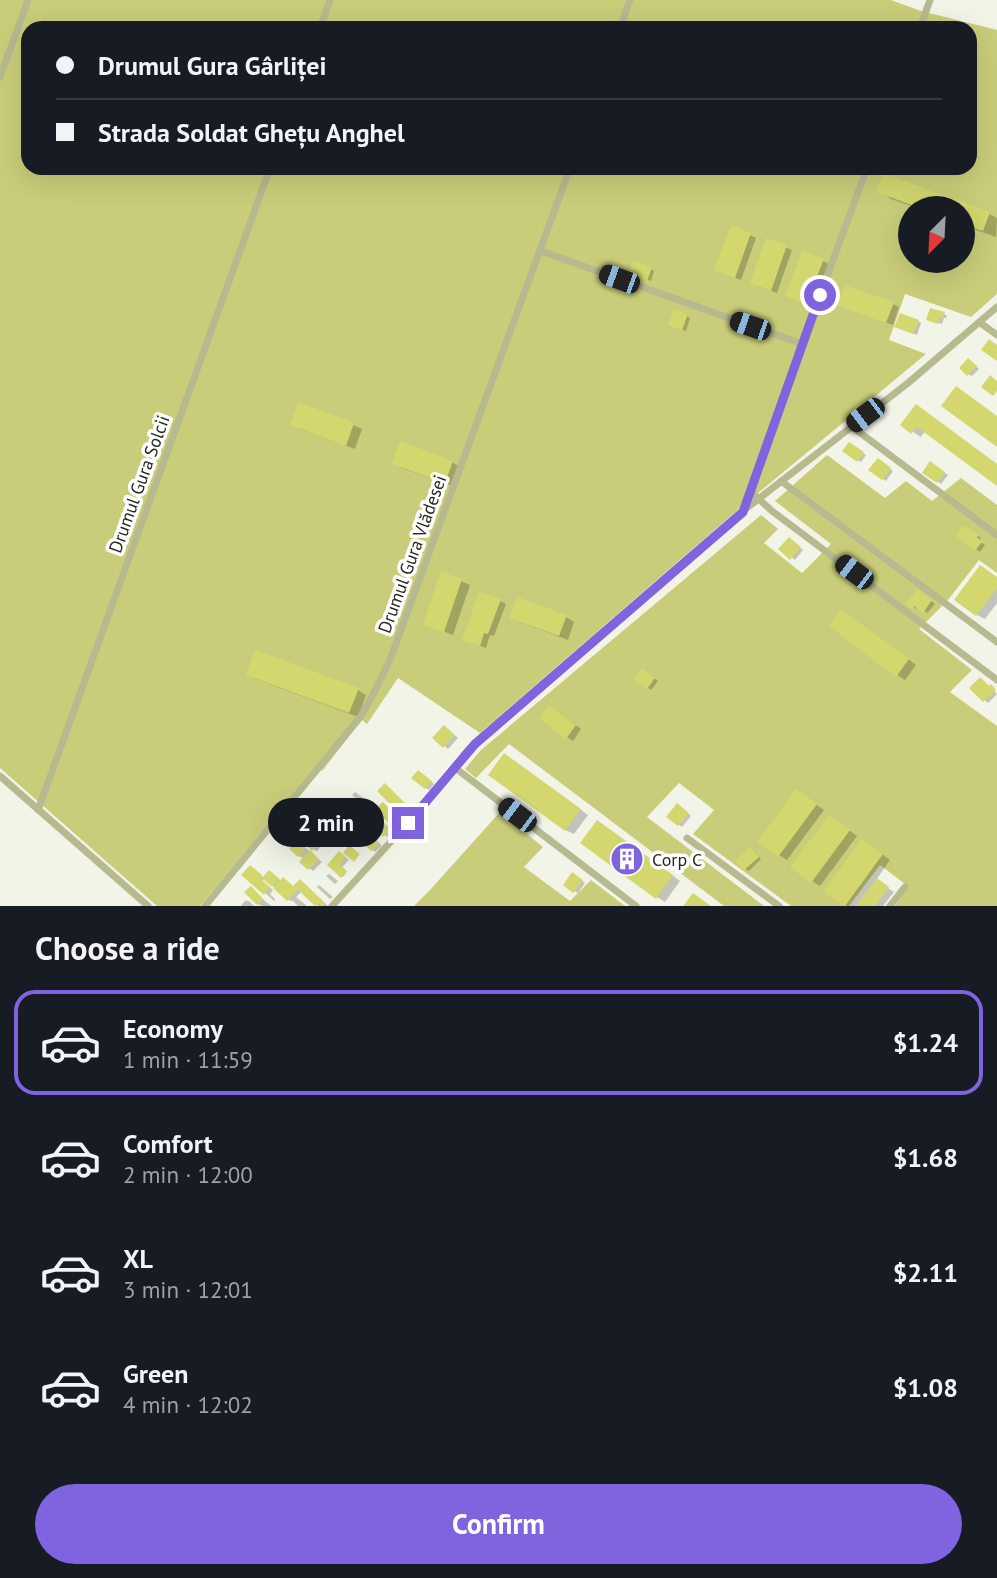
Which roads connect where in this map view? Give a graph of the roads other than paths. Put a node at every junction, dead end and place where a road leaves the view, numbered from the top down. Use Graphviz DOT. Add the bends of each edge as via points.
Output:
graph roads {
  1 [pos="28,0"];
  2 [pos="330,0"];
  3 [pos="631,0"];
  4 [pos="930,0"];
  5 [pos="322,21"];
  6 [pos="624,21"];
  7 [pos="922,21"];
  8 [pos="0,77"];
  9 [pos="267,175"];
  10 [pos="568,175"];
  11 [pos="864,175"];
  12 [pos="541,251"];
  13 [pos="997,307"];
  14 [pos="979,322"];
  15 [pos="997,335"];
  16 [pos="802,344"];
  17 [pos="851,426"];
  18 [pos="781,481"];
  19 [pos="750,491"];
  20 [pos="758,499"];
  21 [pos="743,512"];
  22 [pos="997,535"];
  23 [pos="997,642"];
  24 [pos="997,680"];
  25 [pos="454,767"];
  26 [pos="0,776"];
  27 [pos="38,810"];
  28 [pos="687,838"];
  29 [pos="905,887"];
  30 [pos="148,906"];
  31 [pos="205,906"];
  32 [pos="332,906"];
  33 [pos="636,906"];
  34 [pos="779,906"];
  35 [pos="890,906"];
  1 -- 8 [label="street"];
  2 -- 5 [label="street"];
  3 -- 6 [label="street"];
  4 -- 7 [label="street"];
  9 -- 27 [label="street, Drumul Gura Solcii"];
  10 -- 12 [label="street, Drumul Gura Vlădesei"];
  11 -- 16 [label="street"];
  12 -- 16 [label="street"];
  12 -- 31 [label="street, Drumul Gura Vlădesei" via="391,657 370,702"];
  13 -- 14 [label="street"];
  14 -- 15 [label="street"];
  14 -- 17 [label="street"];
  16 -- 19 [label="street"];
  17 -- 18 [label="street"];
  17 -- 22 [label="street"];
  18 -- 20 [label="street"];
  18 -- 23 [label="street"];
  19 -- 20 [label="street"];
  19 -- 21 [label="street"];
  20 -- 21 [label="street"];
  20 -- 24 [label="street"];
  21 -- 25 [label="street" via="494,726"];
  25 -- 32 [label="street"];
  25 -- 33 [label="street"];
  26 -- 27 [label="street"];
  27 -- 30 [label="street"];
  28 -- 34 [label="street"];
  29 -- 35 [label="street"];
}
